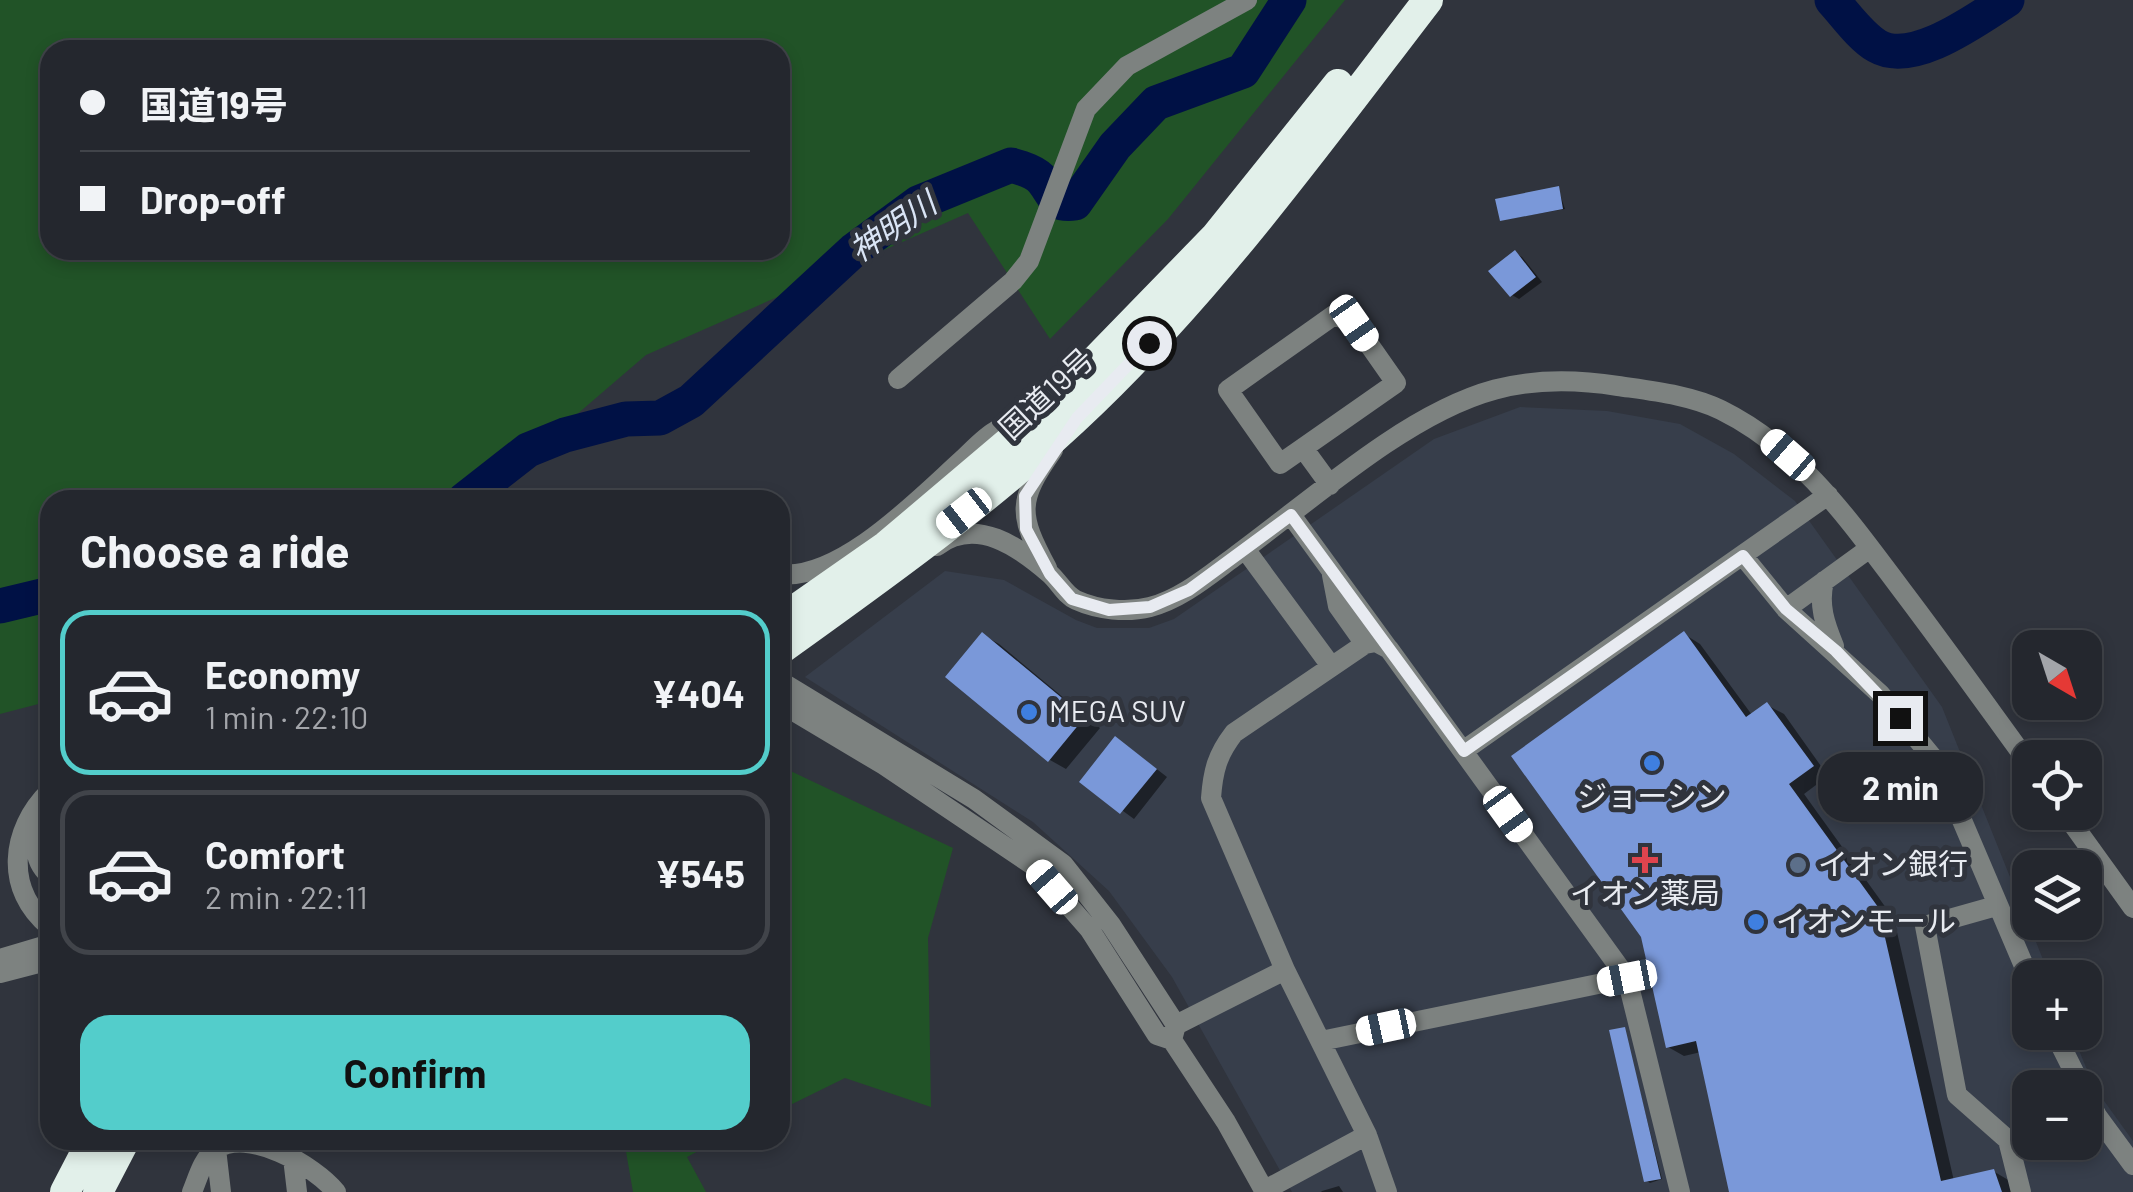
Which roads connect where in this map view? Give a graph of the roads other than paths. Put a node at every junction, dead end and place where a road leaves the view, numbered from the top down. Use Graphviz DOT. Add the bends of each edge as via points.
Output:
graph roads {
  1 [pos="1247,0"];
  2 [pos="1405,0"];
  3 [pos="1428,0"];
  4 [pos="898,379"];
  5 [pos="1077,418"];
  6 [pos="1036,419"];
  7 [pos="1303,448"];
  8 [pos="1330,485"];
  9 [pos="1828,495"];
  10 [pos="1291,515"];
  11 [pos="1870,548"];
  12 [pos="1245,549"];
  13 [pos="1743,556"];
  14 [pos="1331,570"];
  15 [pos="1050,574"];
  16 [pos="790,575"];
  17 [pos="1824,581"];
  18 [pos="1786,609"];
  19 [pos="790,613"];
  20 [pos="1365,644"];
  21 [pos="790,645"];
  22 [pos="1389,649"];
  23 [pos="790,651"];
  24 [pos="1836,651"];
  25 [pos="1331,666"];
  26 [pos="790,699"];
  27 [pos="2012,741"];
  28 [pos="1464,751"];
  29 [pos="40,801"];
  30 [pos="40,828"];
  31 [pos="2077,830"];
  32 [pos="40,860"];
  33 [pos="1996,906"];
  34 [pos="2133,908"];
  35 [pos="40,917"];
  36 [pos="40,952"];
  37 [pos="40,954"];
  38 [pos="0,959"];
  39 [pos="2021,960"];
  40 [pos="1285,970"];
  41 [pos="0,973"];
  42 [pos="1627,978"];
  43 [pos="1174,1032"];
  44 [pos="1321,1041"];
  45 [pos="2102,1123"];
  46 [pos="1368,1135"];
  47 [pos="87,1150"];
  48 [pos="120,1150"];
  49 [pos="215,1150"];
  50 [pos="216,1150"];
  51 [pos="272,1150"];
  52 [pos="293,1158"];
  53 [pos="2133,1165"];
  54 [pos="1265,1191"];
  55 [pos="64,1192"];
  56 [pos="98,1192"];
  57 [pos="192,1192"];
  58 [pos="221,1192"];
  59 [pos="297,1192"];
  60 [pos="336,1192"];
  61 [pos="1387,1192"];
  62 [pos="1680,1192"];
  63 [pos="2021,1192"];
  1 -- 4 [label="street" via="1127,66 1086,109 1028,261 1014,281"];
  2 -- 6 [label="highway, 国道19号" via="1216,236"];
  3 -- 5 [label="highway, 国道19号" via="1242,242"];
  5 -- 15 [label="street" via="1025,496 1026,529"];
  5 -- 21 [label="highway, 国道19号"];
  6 -- 16 [label="street" via="998,429 868,540 828,565"];
  6 -- 19 [label="highway, 国道19号" via="886,546"];
  7 -- 7 [label="street" via="1280,464 1228,390 1334,315 1354,323 1396,382"];
  7 -- 8 [label="street"];
  8 -- 9 [label="street" via="1438,409 1502,385 1576,380 1718,408 1765,436"];
  8 -- 10 [label="street"];
  9 -- 11 [label="street"];
  9 -- 13 [label="street"];
  10 -- 12 [label="street"];
  10 -- 14 [label="street"];
  11 -- 17 [label="street"];
  11 -- 27 [label="street"];
  12 -- 15 [label="street" via="1189,590 1150,607 1109,610 1072,599"];
  12 -- 25 [label="street"];
  13 -- 18 [label="street"];
  13 -- 28 [label="street"];
  14 -- 20 [label="street" via="1338,606"];
  14 -- 22 [label="street"];
  15 -- 23 [label="street" via="1001,538 951,536"];
  17 -- 18 [label="street"];
  17 -- 24 [label="street" via="1824,623"];
  18 -- 24 [label="street"];
  20 -- 22 [label="street"];
  20 -- 25 [label="street"];
  22 -- 28 [label="street"];
  24 -- 33 [label="street" via="1938,764"];
  25 -- 40 [label="street" via="1234,733 1213,770 1210,798"];
  26 -- 43 [label="street" via="1034,866 1090,930 1157,1035"];
  28 -- 42 [label="street"];
  29 -- 35 [label="street" via="19,840 18,872 27,904"];
  30 -- 32 [label="street"];
  31 -- 34 [label="street"];
  33 -- 39 [label="street"];
  33 -- 63 [label="street" via="1925,926 1957,1095 2008,1140"];
  36 -- 38 [label="street"];
  37 -- 41 [label="street"];
  40 -- 43 [label="street"];
  40 -- 44 [label="street"];
  42 -- 44 [label="street"];
  42 -- 62 [label="street"];
  43 -- 54 [label="street"];
  44 -- 46 [label="street"];
  45 -- 53 [label="street"];
  46 -- 54 [label="street"];
  46 -- 61 [label="street"];
  47 -- 55 [label="highway"];
  48 -- 56 [label="highway"];
  49 -- 57 [label="street"];
  50 -- 58 [label="street"];
  51 -- 52 [label="street"];
  52 -- 59 [label="street"];
  52 -- 60 [label="street"];
}
